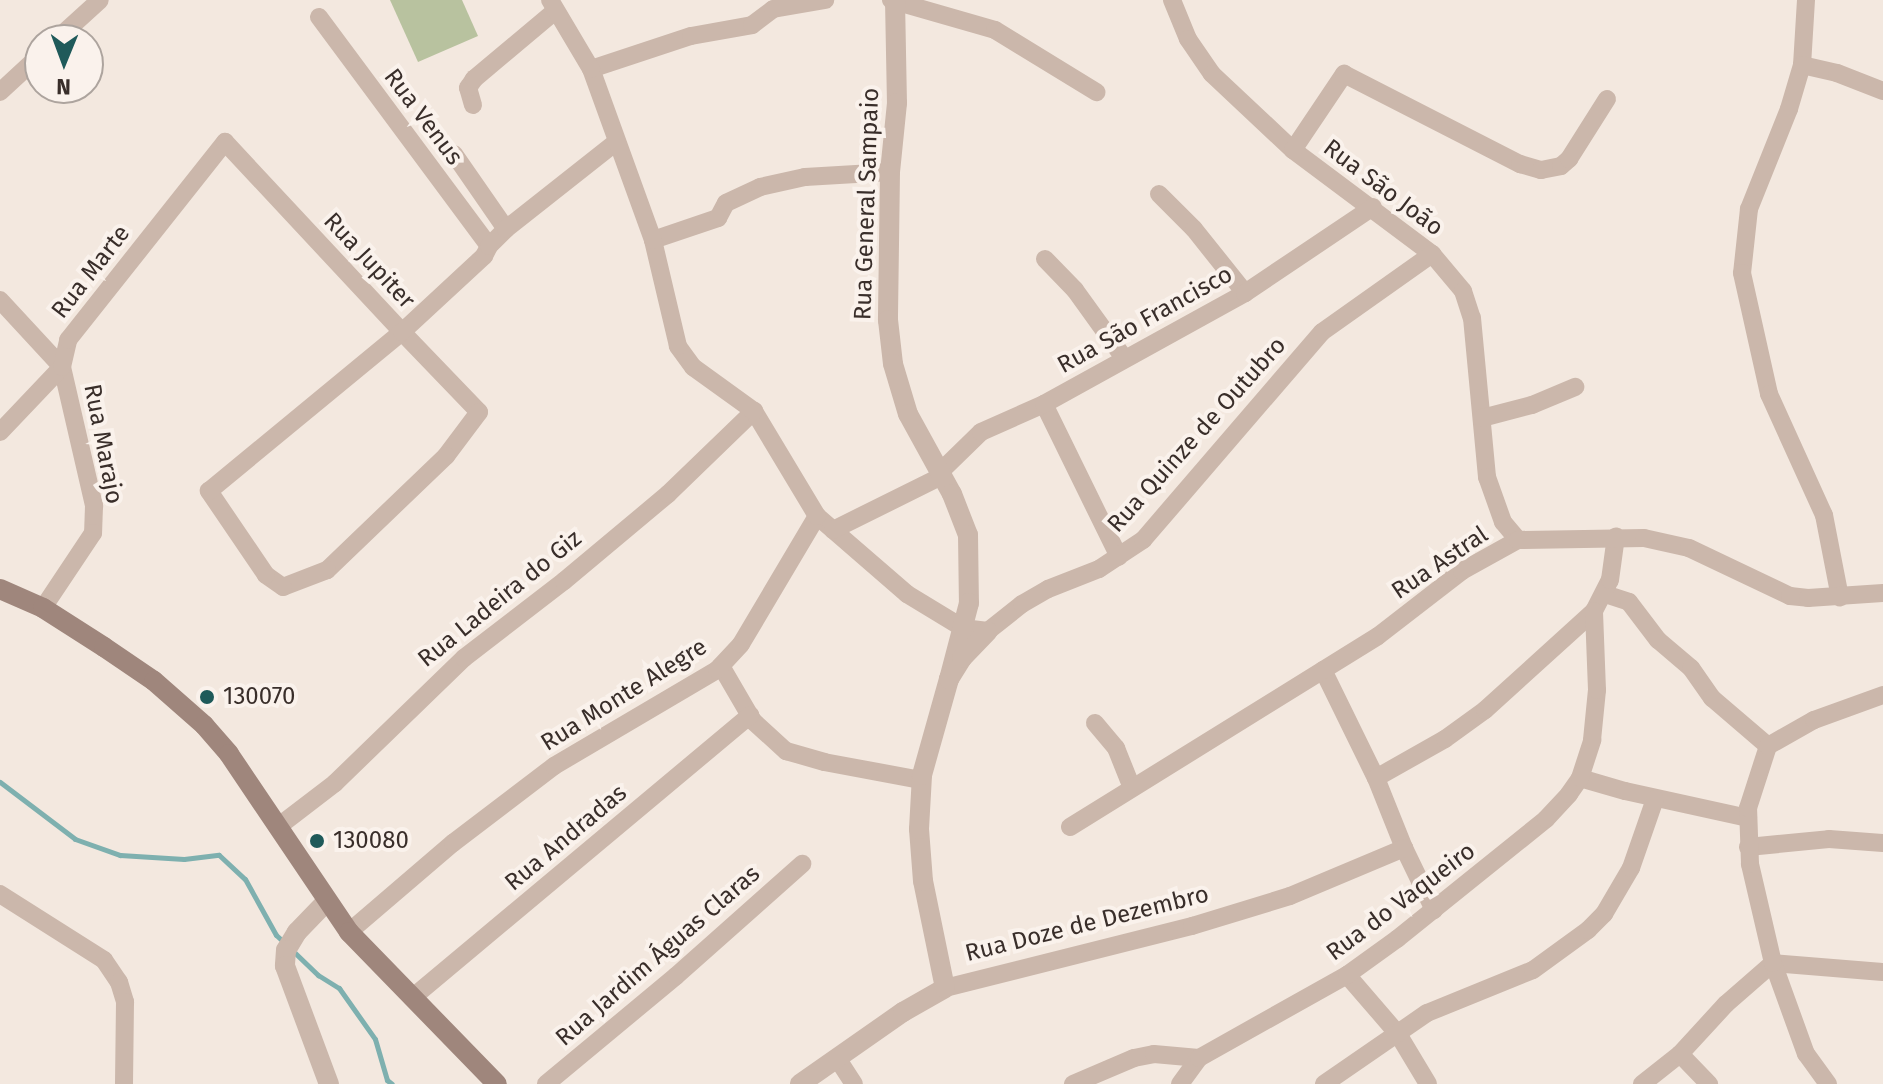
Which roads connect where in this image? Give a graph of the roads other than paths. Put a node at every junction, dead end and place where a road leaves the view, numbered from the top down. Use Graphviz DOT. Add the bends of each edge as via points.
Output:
graph roads {
  1 [pos="100,0"];
  2 [pos="825,0"];
  3 [pos="1172,0"];
  4 [pos="1806,0"];
  5 [pos="894,1"];
  6 [pos="553,5"];
  7 [pos="319,17"];
  8 [pos="74,24"];
  9 [pos="1802,65"];
  10 [pos="591,69"];
  11 [pos="24,70"];
  12 [pos="1883,91"];
  13 [pos="0,92"];
  14 [pos="1096,92"];
  15 [pos="1607,99"];
  16 [pos="473,105"];
  17 [pos="225,142"];
  18 [pos="616,142"];
  19 [pos="1293,150"];
  20 [pos="454,154"];
  21 [pos="890,172"];
  22 [pos="1159,194"];
  23 [pos="1373,207"];
  24 [pos="506,229"];
  25 [pos="653,240"];
  26 [pos="489,246"];
  27 [pos="1432,254"];
  28 [pos="1045,259"];
  29 [pos="1245,293"];
  30 [pos="0,300"];
  31 [pos="402,332"];
  32 [pos="1124,358"];
  33 [pos="62,367"];
  34 [pos="1575,387"];
  35 [pos="1044,404"];
  36 [pos="754,411"];
  37 [pos="1482,418"];
  38 [pos="0,432"];
  39 [pos="941,474"];
  40 [pos="817,516"];
  41 [pos="833,530"];
  42 [pos="1616,536"];
  43 [pos="1518,540"];
  44 [pos="1119,557"];
  45 [pos="0,589"];
  46 [pos="1883,593"];
  47 [pos="1605,594"];
  48 [pos="1840,597"];
  49 [pos="43,608"];
  50 [pos="1594,611"];
  51 [pos="963,628"];
  52 [pos="988,631"];
  53 [pos="721,666"];
  54 [pos="1323,670"];
  55 [pos="949,679"];
  56 [pos="1883,695"];
  57 [pos="750,715"];
  58 [pos="1095,723"];
  59 [pos="1768,746"];
  60 [pos="1376,778"];
  61 [pos="1580,778"];
  62 [pos="921,780"];
  63 [pos="1132,788"];
  64 [pos="1655,799"];
  65 [pos="1748,818"];
  66 [pos="279,826"];
  67 [pos="1070,827"];
  68 [pos="1883,843"];
  69 [pos="1748,847"];
  70 [pos="1404,848"];
  71 [pos="802,864"];
  72 [pos="0,894"];
  73 [pos="326,902"];
  74 [pos="1434,910"];
  75 [pos="349,932"];
  76 [pos="1773,963"];
  77 [pos="1883,972"];
  78 [pos="1347,975"];
  79 [pos="945,988"];
  80 [pos="412,998"];
  81 [pos="1398,1034"];
  82 [pos="1680,1054"];
  83 [pos="837,1058"];
  84 [pos="1199,1058"];
  85 [pos="124,1084"];
  86 [pos="329,1084"];
  87 [pos="497,1084"];
  88 [pos="546,1084"];
  89 [pos="800,1084"];
  90 [pos="854,1084"];
  91 [pos="1073,1084"];
  92 [pos="1180,1084"];
  93 [pos="1324,1084"];
  94 [pos="1428,1084"];
  95 [pos="1642,1084"];
  96 [pos="1709,1084"];
  97 [pos="1828,1084"];
  1 -- 8 [label="street"];
  2 -- 10 [label="street" via="773,9 752,25 691,36"];
  3 -- 19 [label="street, Rua São João" via="1188,39 1212,74"];
  4 -- 9 [label="street"];
  5 -- 14 [label="street" via="995,30"];
  5 -- 21 [label="street, Rua General Sampaio" via="897,103"];
  6 -- 10 [label="street"];
  6 -- 16 [label="street" via="474,79 468,88"];
  7 -- 26 [label="street, Rua Venus"];
  9 -- 12 [label="street"];
  9 -- 48 [label="street" via="1749,209 1742,273 1769,394 1824,515"];
  10 -- 18 [label="street"];
  11 -- 13 [label="street"];
  15 -- 19 [label="street" via="1569,159 1541,170 1344,74"];
  17 -- 31 [label="street, Rua Jupiter"];
  17 -- 33 [label="street, Rua Marte" via="68,340"];
  18 -- 24 [label="street"];
  18 -- 25 [label="street"];
  19 -- 23 [label="street, Rua São João"];
  20 -- 24 [label="street"];
  21 -- 25 [label="street" via="824,174 760,187 726,203 718,218"];
  21 -- 39 [label="street, Rua General Sampaio" via="888,320 893,364 908,414"];
  22 -- 29 [label="street"];
  23 -- 27 [label="street, Rua São João"];
  23 -- 29 [label="street, Rua São Francisco"];
  24 -- 26 [label="street"];
  25 -- 36 [label="street" via="678,346 693,367"];
  26 -- 31 [label="street"];
  27 -- 37 [label="street, Rua São João" via="1468,301"];
  27 -- 44 [label="street, Rua Quinze de Outubro" via="1322,332 1153,529"];
  28 -- 32 [label="street" via="1075,290"];
  29 -- 32 [label="street, Rua São Francisco"];
  30 -- 33 [label="street, Rua Marajo"];
  31 -- 31 [label="street, Rua Jupiter" via="209,491 266,575 283,587 327,570 446,456 479,412"];
  32 -- 35 [label="street, Rua São Francisco"];
  33 -- 38 [label="street, Rua Marte"];
  33 -- 49 [label="street, Rua Marajo" via="94,506 93,533"];
  34 -- 37 [label="street"];
  35 -- 39 [label="street, Rua São Francisco" via="981,432"];
  35 -- 44 [label="street"];
  36 -- 40 [label="street"];
  36 -- 66 [label="street, Rua Ladeira do Giz" via="668,494 464,658 335,783"];
  37 -- 43 [label="street, Rua São João" via="1495,505"];
  39 -- 41 [label="street, Rua São Francisco"];
  39 -- 51 [label="street, Rua General Sampaio" via="968,535 971,586"];
  40 -- 41 [label="street"];
  40 -- 53 [label="street, Rua Monte Alegre" via="741,644"];
  41 -- 51 [label="street" via="907,594"];
  42 -- 43 [label="street, Rua Astral"];
  42 -- 47 [label="street"];
  42 -- 48 [label="street, Rua Astral" via="1689,548 1790,596"];
  43 -- 54 [label="street, Rua Astral" via="1462,571 1378,636"];
  44 -- 52 [label="street, Rua Quinze de Outubro" via="1048,589"];
  45 -- 49 [label="main road"];
  46 -- 48 [label="street, Rua Astral"];
  47 -- 50 [label="street"];
  47 -- 59 [label="street" via="1629,602 1712,698"];
  49 -- 66 [label="main road" via="154,681 204,725"];
  50 -- 60 [label="street" via="1485,710"];
  50 -- 61 [label="street, Rua do Vaqueiro" via="1597,690 1592,740"];
  51 -- 52 [label="street"];
  51 -- 55 [label="street, Rua General Sampaio"];
  52 -- 55 [label="street, Rua General Sampaio"];
  53 -- 57 [label="street"];
  53 -- 75 [label="street, Rua Monte Alegre" via="554,766"];
  54 -- 60 [label="street"];
  54 -- 63 [label="street, Rua Astral"];
  55 -- 62 [label="street, Rua General Sampaio"];
  56 -- 59 [label="street" via="1814,720"];
  57 -- 62 [label="street" via="786,751"];
  57 -- 80 [label="street, Rua Andradas"];
  58 -- 63 [label="street" via="1116,748"];
  59 -- 65 [label="street"];
  60 -- 70 [label="street"];
  61 -- 64 [label="street"];
  61 -- 74 [label="street, Rua do Vaqueiro" via="1546,819"];
  62 -- 79 [label="street, Rua General Sampaio" via="923,881"];
  63 -- 67 [label="street, Rua Astral"];
  64 -- 65 [label="street"];
  64 -- 81 [label="street" via="1631,868 1604,914 1588,930 1533,970 1427,1013"];
  65 -- 69 [label="street"];
  66 -- 73 [label="main road"];
  68 -- 69 [label="street" via="1829,839"];
  69 -- 76 [label="street"];
  70 -- 74 [label="street"];
  70 -- 79 [label="street, Rua Doze de Dezembro" via="1276,901"];
  71 -- 88 [label="street, Rua Jardim Águas Claras"];
  72 -- 85 [label="street" via="104,960 119,982 125,1002"];
  73 -- 75 [label="main road"];
  73 -- 86 [label="street" via="292,941 285,966"];
  74 -- 78 [label="street, Rua do Vaqueiro"];
  75 -- 80 [label="main road"];
  76 -- 77 [label="street"];
  76 -- 82 [label="street"];
  76 -- 97 [label="street" via="1806,1054"];
  78 -- 81 [label="street"];
  78 -- 84 [label="street, Rua do Vaqueiro"];
  79 -- 83 [label="street, Rua Doze de Dezembro"];
  80 -- 87 [label="main road"];
  81 -- 93 [label="street"];
  81 -- 94 [label="street"];
  82 -- 95 [label="street"];
  82 -- 96 [label="street"];
  83 -- 89 [label="street, Rua Doze de Dezembro"];
  83 -- 90 [label="street"];
  84 -- 91 [label="street" via="1175,1053 1134,1058"];
  84 -- 92 [label="street"];
}
